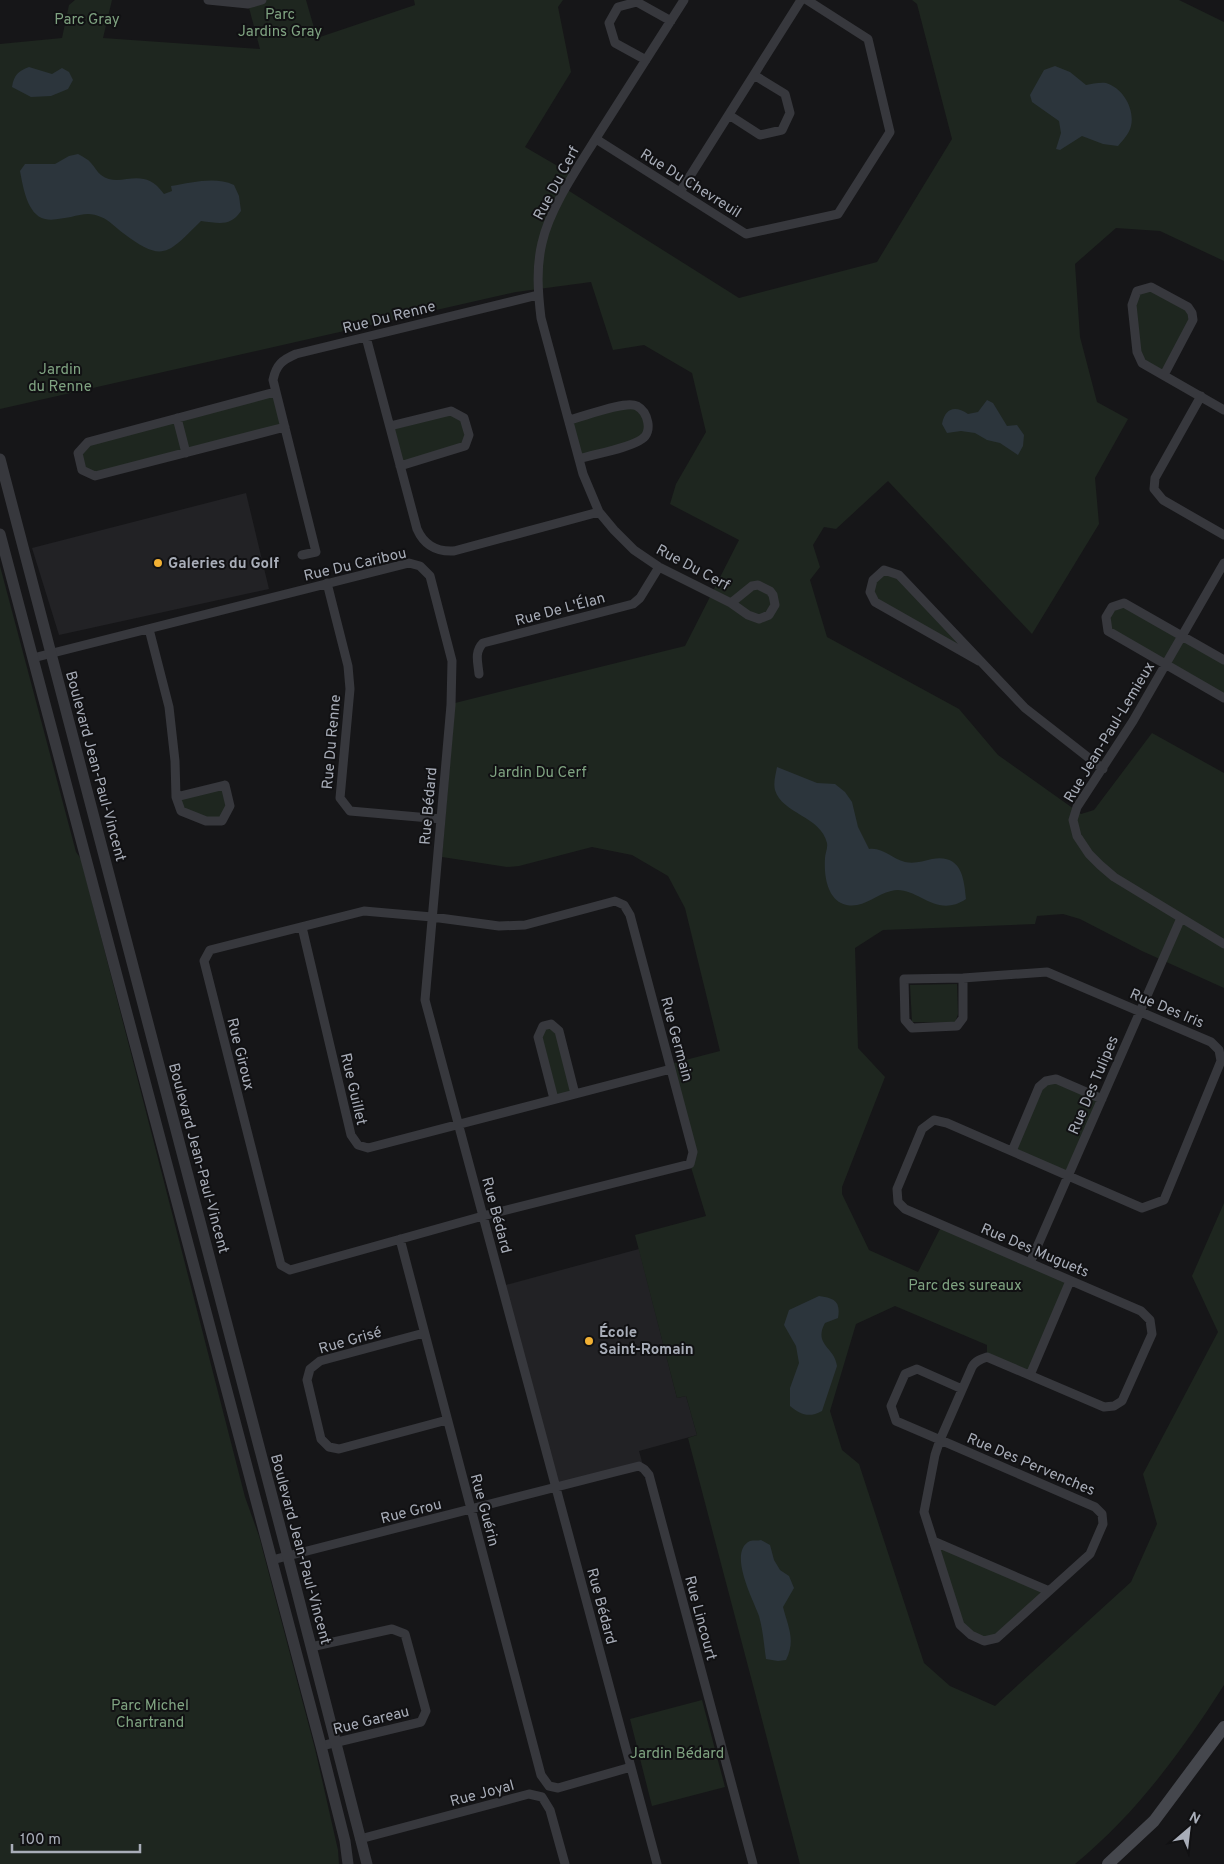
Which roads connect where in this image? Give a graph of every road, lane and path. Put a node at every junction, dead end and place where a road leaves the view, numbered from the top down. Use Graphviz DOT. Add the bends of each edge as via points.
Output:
graph roads {
  1 [pos="208,0"];
  2 [pos="262,0"];
  3 [pos="684,0"];
  4 [pos="801,0"];
  5 [pos="808,0"];
  6 [pos="671,20"];
  7 [pos="646,60"];
  8 [pos="754,75"];
  9 [pos="728,115"];
  10 [pos="596,139"];
  11 [pos="680,192"];
  12 [pos="538,295"];
  13 [pos="366,337"];
  14 [pos="1164,375"];
  15 [pos="276,392"];
  16 [pos="1201,396"];
  17 [pos="1224,410"];
  18 [pos="177,418"];
  19 [pos="569,420"];
  20 [pos="390,426"];
  21 [pos="285,427"];
  22 [pos="186,453"];
  23 [pos="0,459"];
  24 [pos="579,459"];
  25 [pos="400,466"];
  26 [pos="599,512"];
  27 [pos="0,534"];
  28 [pos="1224,535"];
  29 [pos="302,555"];
  30 [pos="1224,563"];
  31 [pos="420,566"];
  32 [pos="659,568"];
  33 [pos="327,584"];
  34 [pos="731,602"];
  35 [pos="149,629"];
  36 [pos="1182,636"];
  37 [pos="52,653"];
  38 [pos="32,658"];
  39 [pos="1224,660"];
  40 [pos="979,661"];
  41 [pos="1166,664"];
  42 [pos="479,674"];
  43 [pos="1224,698"];
  44 [pos="1103,769"];
  45 [pos="176,797"];
  46 [pos="441,819"];
  47 [pos="432,916"];
  48 [pos="1181,918"];
  49 [pos="302,926"];
  50 [pos="1224,944"];
  51 [pos="963,978"];
  52 [pos="1140,1012"];
  53 [pos="671,1069"];
  54 [pos="575,1094"];
  55 [pos="554,1099"];
  56 [pos="1102,1099"];
  57 [pos="458,1124"];
  58 [pos="1012,1151"];
  59 [pos="1068,1176"];
  60 [pos="483,1216"];
  61 [pos="400,1240"];
  62 [pos="1030,1263"];
  63 [pos="1070,1281"];
  64 [pos="424,1333"];
  65 [pos="972,1365"];
  66 [pos="1030,1375"];
  67 [pos="962,1389"];
  68 [pos="448,1420"];
  69 [pos="940,1440"];
  70 [pos="556,1488"];
  71 [pos="471,1510"];
  72 [pos="933,1541"];
  73 [pos="288,1557"];
  74 [pos="272,1560"];
  75 [pos="1049,1591"];
  76 [pos="311,1647"];
  77 [pos="1224,1727"];
  78 [pos="336,1742"];
  79 [pos="320,1746"];
  80 [pos="631,1767"];
  81 [pos="360,1839"];
  82 [pos="348,1864"];
  83 [pos="366,1864"];
  84 [pos="565,1864"];
  85 [pos="657,1864"];
  86 [pos="753,1864"];
  87 [pos="1108,1864"];
  1 -- 2 [label="street" via="248,4"];
  3 -- 6 [label="street, Rue Du Cerf"];
  4 -- 8 [label="street"];
  5 -- 11 [label="street, Rue Du Chevreuil" via="868,39 890,132 838,214 746,234"];
  6 -- 7 [label="street, Rue Du Cerf"];
  6 -- 7 [label="street" via="637,2 618,7 609,23 616,43"];
  7 -- 10 [label="street, Rue Du Cerf"];
  8 -- 9 [label="street"];
  8 -- 9 [label="street" via="785,94 790,113 782,130 760,135"];
  9 -- 11 [label="street"];
  10 -- 11 [label="street, Rue Du Chevreuil"];
  10 -- 12 [label="street, Rue Du Cerf" via="573,175 542,241"];
  12 -- 13 [label="street, Rue Du Renne"];
  12 -- 19 [label="street, Rue Du Cerf"];
  13 -- 15 [label="street, Rue Du Renne" via="283,359 273,380"];
  13 -- 20 [label="street"];
  14 -- 14 [label="street" via="1142,363 1137,352 1132,305 1137,291 1151,287 1188,307 1192,313 1193,320"];
  14 -- 16 [label="street"];
  15 -- 18 [label="street"];
  15 -- 21 [label="street, Rue Du Renne"];
  16 -- 17 [label="street"];
  16 -- 28 [label="street" via="1155,478 1154,490 1163,500"];
  18 -- 22 [label="street"];
  18 -- 22 [label="street" via="88,442 78,453 82,470 95,476"];
  19 -- 24 [label="street, Rue Du Cerf"];
  19 -- 24 [label="street" via="626,405 637,406 645,413 649,427 644,438 635,443"];
  20 -- 25 [label="street"];
  20 -- 25 [label="street" via="451,411 464,418 469,435 466,446"];
  21 -- 22 [label="street"];
  21 -- 29 [label="street, Rue Du Renne" via="316,552"];
  23 -- 37 [label="street, Boulevard Jean-Paul-Vincent"];
  24 -- 26 [label="street, Rue Du Cerf"];
  25 -- 26 [label="street" via="421,539 442,552"];
  26 -- 32 [label="street, Rue Du Cerf" via="634,550"];
  27 -- 38 [label="street, Boulevard Jean-Paul-Vincent"];
  30 -- 36 [label="street, Rue Jean-Paul-Lemieux"];
  31 -- 33 [label="street, Rue Du Caribou" via="409,563"];
  31 -- 46 [label="street, Rue Bédard" via="430,576 452,661"];
  32 -- 34 [label="street, Rue Du Cerf"];
  32 -- 42 [label="street, Rue De L'Élan" via="640,598 632,604 483,643 477,655"];
  33 -- 35 [label="street, Rue Du Caribou"];
  33 -- 46 [label="street, Rue Du Renne" via="348,666 350,689 340,798 350,811"];
  34 -- 34 [label="street, Rue Du Cerf" via="759,619 769,615 775,605 770,591 758,585"];
  35 -- 37 [label="street, Rue Du Caribou"];
  35 -- 45 [label="street" via="169,707"];
  36 -- 39 [label="street"];
  36 -- 41 [label="street, Rue Jean-Paul-Lemieux"];
  36 -- 41 [label="street" via="1124,603 1112,607 1106,618 1108,631"];
  37 -- 38 [label="street, Rue Du Caribou"];
  37 -- 73 [label="street, Boulevard Jean-Paul-Vincent"];
  38 -- 74 [label="street, Boulevard Jean-Paul-Vincent"];
  40 -- 40 [label="street" via="899,575 884,570 873,580 870,592 875,602"];
  40 -- 44 [label="street" via="1025,708"];
  41 -- 43 [label="street"];
  41 -- 44 [label="street, Rue Jean-Paul-Lemieux"];
  44 -- 48 [label="street, Rue Jean-Paul-Lemieux" via="1077,807 1073,820 1077,836 1089,854 1114,877"];
  45 -- 45 [label="street" via="181,811 206,821 222,820 230,806 225,785"];
  46 -- 47 [label="street, Rue Bédard"];
  47 -- 49 [label="street, Rue Giroux" via="364,911"];
  47 -- 53 [label="street, Rue Germain" via="499,926 526,925 614,901 624,905 630,914"];
  47 -- 57 [label="street, Rue Bédard" via="425,1000"];
  48 -- 50 [label="street, Rue Jean-Paul-Lemieux"];
  48 -- 52 [label="street, Rue Des Tulipes"];
  49 -- 57 [label="street, Rue Guillet" via="351,1135 358,1145 368,1148"];
  49 -- 61 [label="street, Rue Giroux" via="210,950 204,960 281,1265 290,1270"];
  51 -- 51 [label="street, Rue Des Iris" via="904,979 905,1020 912,1028 957,1026 963,1018"];
  51 -- 52 [label="street, Rue Des Iris" via="1047,972"];
  52 -- 56 [label="street, Rue Des Tulipes"];
  52 -- 59 [label="street, Rue Des Iris" via="1211,1042 1219,1050 1221,1061 1164,1200 1142,1208"];
  53 -- 54 [label="street, Rue Guillet"];
  53 -- 60 [label="street, Rue Germain" via="693,1152 690,1164"];
  54 -- 55 [label="street, Rue Guillet"];
  54 -- 55 [label="street" via="559,1031 551,1024 543,1026 538,1037"];
  55 -- 57 [label="street, Rue Guillet"];
  56 -- 58 [label="street" via="1056,1079 1046,1081 1039,1087"];
  56 -- 59 [label="street, Rue Des Tulipes"];
  57 -- 60 [label="street, Rue Bédard"];
  58 -- 59 [label="street, Rue Des Muguets"];
  58 -- 62 [label="street, Rue Des Muguets" via="934,1120 922,1129 897,1189 898,1202 905,1209"];
  59 -- 62 [label="street, Rue Des Tulipes"];
  60 -- 61 [label="street"];
  60 -- 70 [label="street, Rue Bédard"];
  61 -- 64 [label="street, Rue Guérin"];
  62 -- 63 [label="street, Rue Des Muguets"];
  63 -- 66 [label="street"];
  63 -- 66 [label="street, Rue Des Muguets" via="1142,1311 1150,1320 1152,1334 1122,1401 1114,1406 1104,1407"];
  64 -- 68 [label="street, Rue Guérin"];
  64 -- 68 [label="street, Rue Grisé" via="320,1361 310,1369 307,1380 321,1439 329,1447 339,1449"];
  65 -- 66 [label="street, Rue Des Muguets" via="987,1358"];
  65 -- 67 [label="street, Rue Des Pervenches"];
  67 -- 69 [label="street, Rue Des Pervenches"];
  67 -- 69 [label="street" via="917,1368 905,1374 891,1406 896,1421"];
  68 -- 71 [label="street, Rue Guérin"];
  69 -- 72 [label="street, Rue Des Pervenches" via="924,1512"];
  69 -- 75 [label="street, Rue Des Pervenches" via="1095,1507 1102,1514 1103,1524 1090,1554"];
  70 -- 71 [label="street, Rue Grou"];
  70 -- 80 [label="street, Rue Bédard"];
  70 -- 86 [label="street, Rue Lincourt" via="639,1466 649,1475"];
  71 -- 73 [label="street, Rue Grou"];
  71 -- 80 [label="street, Rue Guérin" via="541,1775 549,1786 558,1788"];
  72 -- 75 [label="street"];
  72 -- 75 [label="street, Rue Des Pervenches" via="960,1625 984,1642 997,1638"];
  73 -- 74 [label="street, Rue Grou"];
  73 -- 76 [label="street, Boulevard Jean-Paul-Vincent"];
  74 -- 79 [label="street, Boulevard Jean-Paul-Vincent"];
  76 -- 78 [label="street, Boulevard Jean-Paul-Vincent"];
  76 -- 78 [label="street, Rue Gareau" via="392,1629 405,1634 426,1711 420,1722"];
  77 -- 87 [label="main road" via="1154,1821"];
  78 -- 79 [label="street, Rue Gareau"];
  78 -- 81 [label="street, Boulevard Jean-Paul-Vincent"];
  79 -- 82 [label="street, Boulevard Jean-Paul-Vincent"];
  80 -- 85 [label="street, Rue Bédard"];
  81 -- 83 [label="street, Boulevard Jean-Paul-Vincent"];
  81 -- 84 [label="street, Rue Joyal" via="529,1794 542,1798 550,1810"];
}
